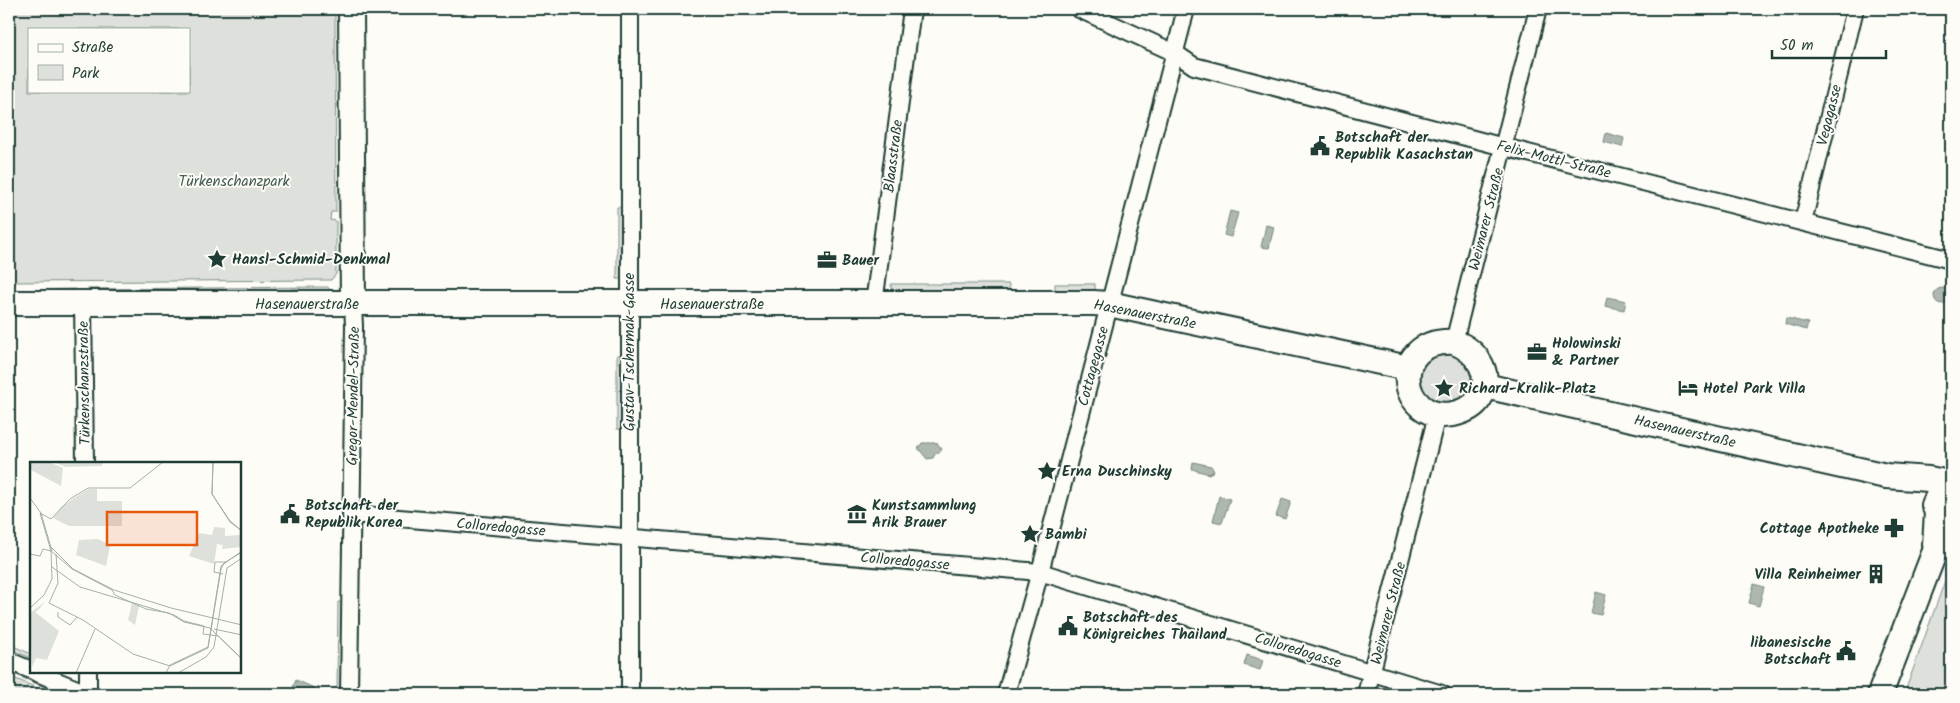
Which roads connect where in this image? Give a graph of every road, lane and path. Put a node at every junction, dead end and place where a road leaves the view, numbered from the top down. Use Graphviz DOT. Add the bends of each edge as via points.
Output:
graph roads {
  1 [pos="351,9"];
  2 [pos="630,9"];
  3 [pos="912,9"];
  4 [pos="1079,9"];
  5 [pos="1186,9"];
  6 [pos="1538,9"];
  7 [pos="1855,9"];
  8 [pos="1175,54"];
  9 [pos="1504,147"];
  10 [pos="1803,222"];
  11 [pos="1951,260"];
  12 [pos="83,302"];
  13 [pos="9,303"];
  14 [pos="353,304"];
  15 [pos="629,304"];
  16 [pos="874,304"];
  17 [pos="1109,304"];
  18 [pos="1454,342"];
  19 [pos="1408,368"];
  20 [pos="1485,386"];
  21 [pos="1438,415"];
  22 [pos="85,462"];
  23 [pos="1886,476"];
  24 [pos="1948,481"];
  25 [pos="1943,513"];
  26 [pos="351,514"];
  27 [pos="629,538"];
  28 [pos="1040,572"];
  29 [pos="9,661"];
  30 [pos="30,670"];
  31 [pos="37,673"];
  32 [pos="88,673"];
  33 [pos="1372,673"];
  34 [pos="88,694"];
  35 [pos="349,694"];
  36 [pos="630,694"];
  37 [pos="1006,694"];
  38 [pos="1366,694"];
  39 [pos="1442,694"];
  40 [pos="1880,694"];
  1 -- 14 [label="street, Gregor-Mendel-Straße"];
  2 -- 15 [label="street, Gustav-Tschermak-Gasse"];
  3 -- 16 [label="street, Blaasstraße"];
  4 -- 8 [label="street, Felix-Mottl-Straße"];
  5 -- 8 [label="street, Cottagegasse"];
  6 -- 9 [label="street, Weimarer Straße"];
  7 -- 10 [label="street, Vegagasse"];
  8 -- 9 [label="street, Felix-Mottl-Straße" via="1194,66"];
  8 -- 17 [label="street, Cottagegasse"];
  9 -- 10 [label="street, Felix-Mottl-Straße"];
  9 -- 18 [label="street, Weimarer Straße"];
  10 -- 11 [label="street, Felix-Mottl-Straße"];
  12 -- 13 [label="street, Hasenauerstraße"];
  12 -- 14 [label="street, Hasenauerstraße"];
  12 -- 22 [label="street, Türkenschanzstraße"];
  14 -- 15 [label="street, Hasenauerstraße"];
  14 -- 26 [label="street, Gregor-Mendel-Straße"];
  15 -- 16 [label="street, Hasenauerstraße"];
  15 -- 27 [label="street, Gustav-Tschermak-Gasse"];
  16 -- 17 [label="street, Hasenauerstraße"];
  17 -- 19 [label="street, Hasenauerstraße"];
  17 -- 28 [label="street, Cottagegasse"];
  18 -- 19 [label="street" via="1424,348"];
  18 -- 20 [label="street" via="1469,350 1478,360 1484,372"];
  19 -- 21 [label="street" via="1408,388 1413,398 1420,406"];
  20 -- 21 [label="street" via="1480,398 1470,408"];
  20 -- 23 [label="street, Hasenauerstraße"];
  21 -- 33 [label="street, Weimarer Straße"];
  23 -- 24 [label="street, Hasenauerstraße"];
  23 -- 25 [label="street, Hasenauerstraße"];
  24 -- 25 [label="street"];
  25 -- 40 [label="street" via="1933,556"];
  26 -- 27 [label="street, Colloredogasse"];
  26 -- 35 [label="street, Gregor-Mendel-Straße"];
  27 -- 28 [label="street, Colloredogasse"];
  27 -- 36 [label="street, Gustav-Tschermak-Gasse"];
  28 -- 33 [label="street, Colloredogasse"];
  28 -- 37 [label="street, Cottagegasse"];
  29 -- 30 [label="street"];
  31 -- 34 [label="street"];
  32 -- 34 [label="street"];
  33 -- 38 [label="street, Weimarer Straße"];
  33 -- 39 [label="street, Colloredogasse"];
}
